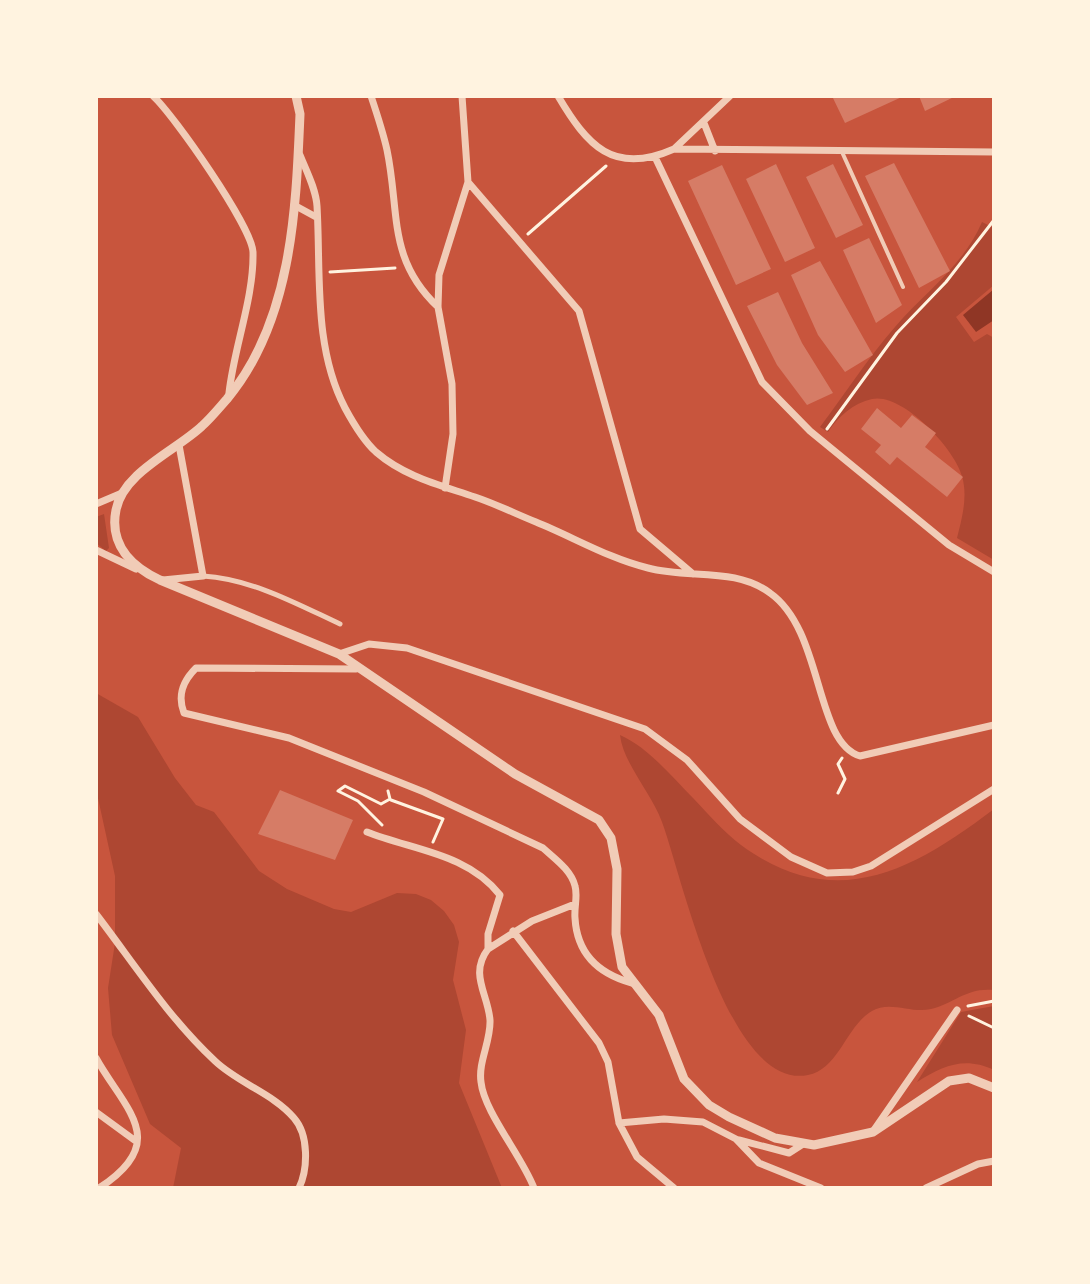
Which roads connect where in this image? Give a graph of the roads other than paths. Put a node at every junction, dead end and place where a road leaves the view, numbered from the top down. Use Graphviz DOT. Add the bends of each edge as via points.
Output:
graph roads {
  1 [pos="153,96"];
  2 [pos="296,96"];
  3 [pos="371,96"];
  4 [pos="462,96"];
  5 [pos="558,96"];
  6 [pos="730,96"];
  7 [pos="704,123"];
  8 [pos="674,149"];
  9 [pos="298,150"];
  10 [pos="841,150"];
  11 [pos="715,151"];
  12 [pos="994,152"];
  13 [pos="655,157"];
  14 [pos="468,182"];
  15 [pos="294,205"];
  16 [pos="316,217"];
  17 [pos="903,287"];
  18 [pos="438,307"];
  19 [pos="229,396"];
  20 [pos="179,445"];
  21 [pos="445,488"];
  22 [pos="122,493"];
  23 [pos="96,504"];
  24 [pos="96,550"];
  25 [pos="136,569"];
  26 [pos="994,572"];
  27 [pos="694,575"];
  28 [pos="203,576"];
  29 [pos="160,580"];
  30 [pos="340,624"];
  31 [pos="339,654"];
  32 [pos="356,669"];
  33 [pos="994,725"];
  34 [pos="994,789"];
  35 [pos="367,832"];
  36 [pos="575,904"];
  37 [pos="96,914"];
  38 [pos="513,931"];
  39 [pos="488,949"];
  40 [pos="632,983"];
  41 [pos="957,1010"];
  42 [pos="96,1058"];
  43 [pos="994,1088"];
  44 [pos="96,1112"];
  45 [pos="619,1123"];
  46 [pos="873,1132"];
  47 [pos="736,1139"];
  48 [pos="137,1142"];
  49 [pos="803,1144"];
  50 [pos="994,1161"];
  51 [pos="104,1186"];
  52 [pos="299,1188"];
  53 [pos="534,1188"];
  54 [pos="674,1188"];
  55 [pos="821,1188"];
  56 [pos="926,1188"];
  1 -- 19 [label="street" via="251,244 250,279"];
  2 -- 9 [label="street"];
  3 -- 18 [label="street" via="387,150 398,241 419,289"];
  4 -- 14 [label="street"];
  5 -- 13 [label="street" via="601,152"];
  6 -- 7 [label="street"];
  7 -- 8 [label="street"];
  7 -- 11 [label="street"];
  8 -- 11 [label="street"];
  8 -- 13 [label="street"];
  9 -- 15 [label="street"];
  9 -- 16 [label="street" via="317,205"];
  10 -- 11 [label="street"];
  10 -- 12 [label="street"];
  10 -- 17 [label="lane"];
  13 -- 26 [label="street" via="762,382 820,439 949,545"];
  14 -- 18 [label="street" via="439,275"];
  14 -- 27 [label="street" via="579,311 640,529"];
  15 -- 16 [label="street"];
  15 -- 19 [label="street" via="281,290 256,355"];
  16 -- 21 [label="street" via="324,349 345,408 375,451 423,481"];
  18 -- 21 [label="street" via="452,384 453,434"];
  19 -- 20 [label="street"];
  20 -- 22 [label="street"];
  20 -- 28 [label="street"];
  21 -- 27 [label="street" via="645,568"];
  22 -- 23 [label="street"];
  22 -- 25 [label="street" via="116,509 118,539"];
  24 -- 25 [label="street"];
  25 -- 29 [label="street"];
  27 -- 33 [label="street" via="734,576 788,606 809,646 837,740 846,752 860,756"];
  28 -- 29 [label="street"];
  28 -- 30 [label="street" via="260,588"];
  29 -- 31 [label="street"];
  31 -- 32 [label="street"];
  31 -- 34 [label="street" via="369,644 407,648 645,729 687,760 740,819 791,857 827,873 871,866"];
  32 -- 36 [label="street" via="196,668 186,678 180,703 184,713 289,738 387,777 543,848 575,883"];
  32 -- 40 [label="street" via="606,828 617,869 618,951"];
  35 -- 39 [label="street" via="430,849 489,880 500,895"];
  36 -- 38 [label="street"];
  36 -- 40 [label="street" via="584,952 597,968"];
  37 -- 52 [label="street" via="184,1030 218,1064 294,1118 306,1165"];
  38 -- 39 [label="street"];
  38 -- 45 [label="street" via="599,1043 608,1062"];
  39 -- 53 [label="street" via="479,975 490,1018 480,1081"];
  40 -- 49 [label="street" via="659,1015 679,1069 695,1091 746,1126"];
  41 -- 46 [label="street"];
  42 -- 48 [label="street" via="131,1108"];
  43 -- 46 [label="street" via="969,1078 949,1081"];
  44 -- 48 [label="street"];
  45 -- 47 [label="street" via="691,1121"];
  45 -- 54 [label="street" via="637,1157"];
  46 -- 49 [label="street"];
  47 -- 49 [label="street" via="789,1153"];
  47 -- 55 [label="street" via="759,1163"];
  48 -- 51 [label="street" via="131,1158"];
  50 -- 56 [label="street"];
}
